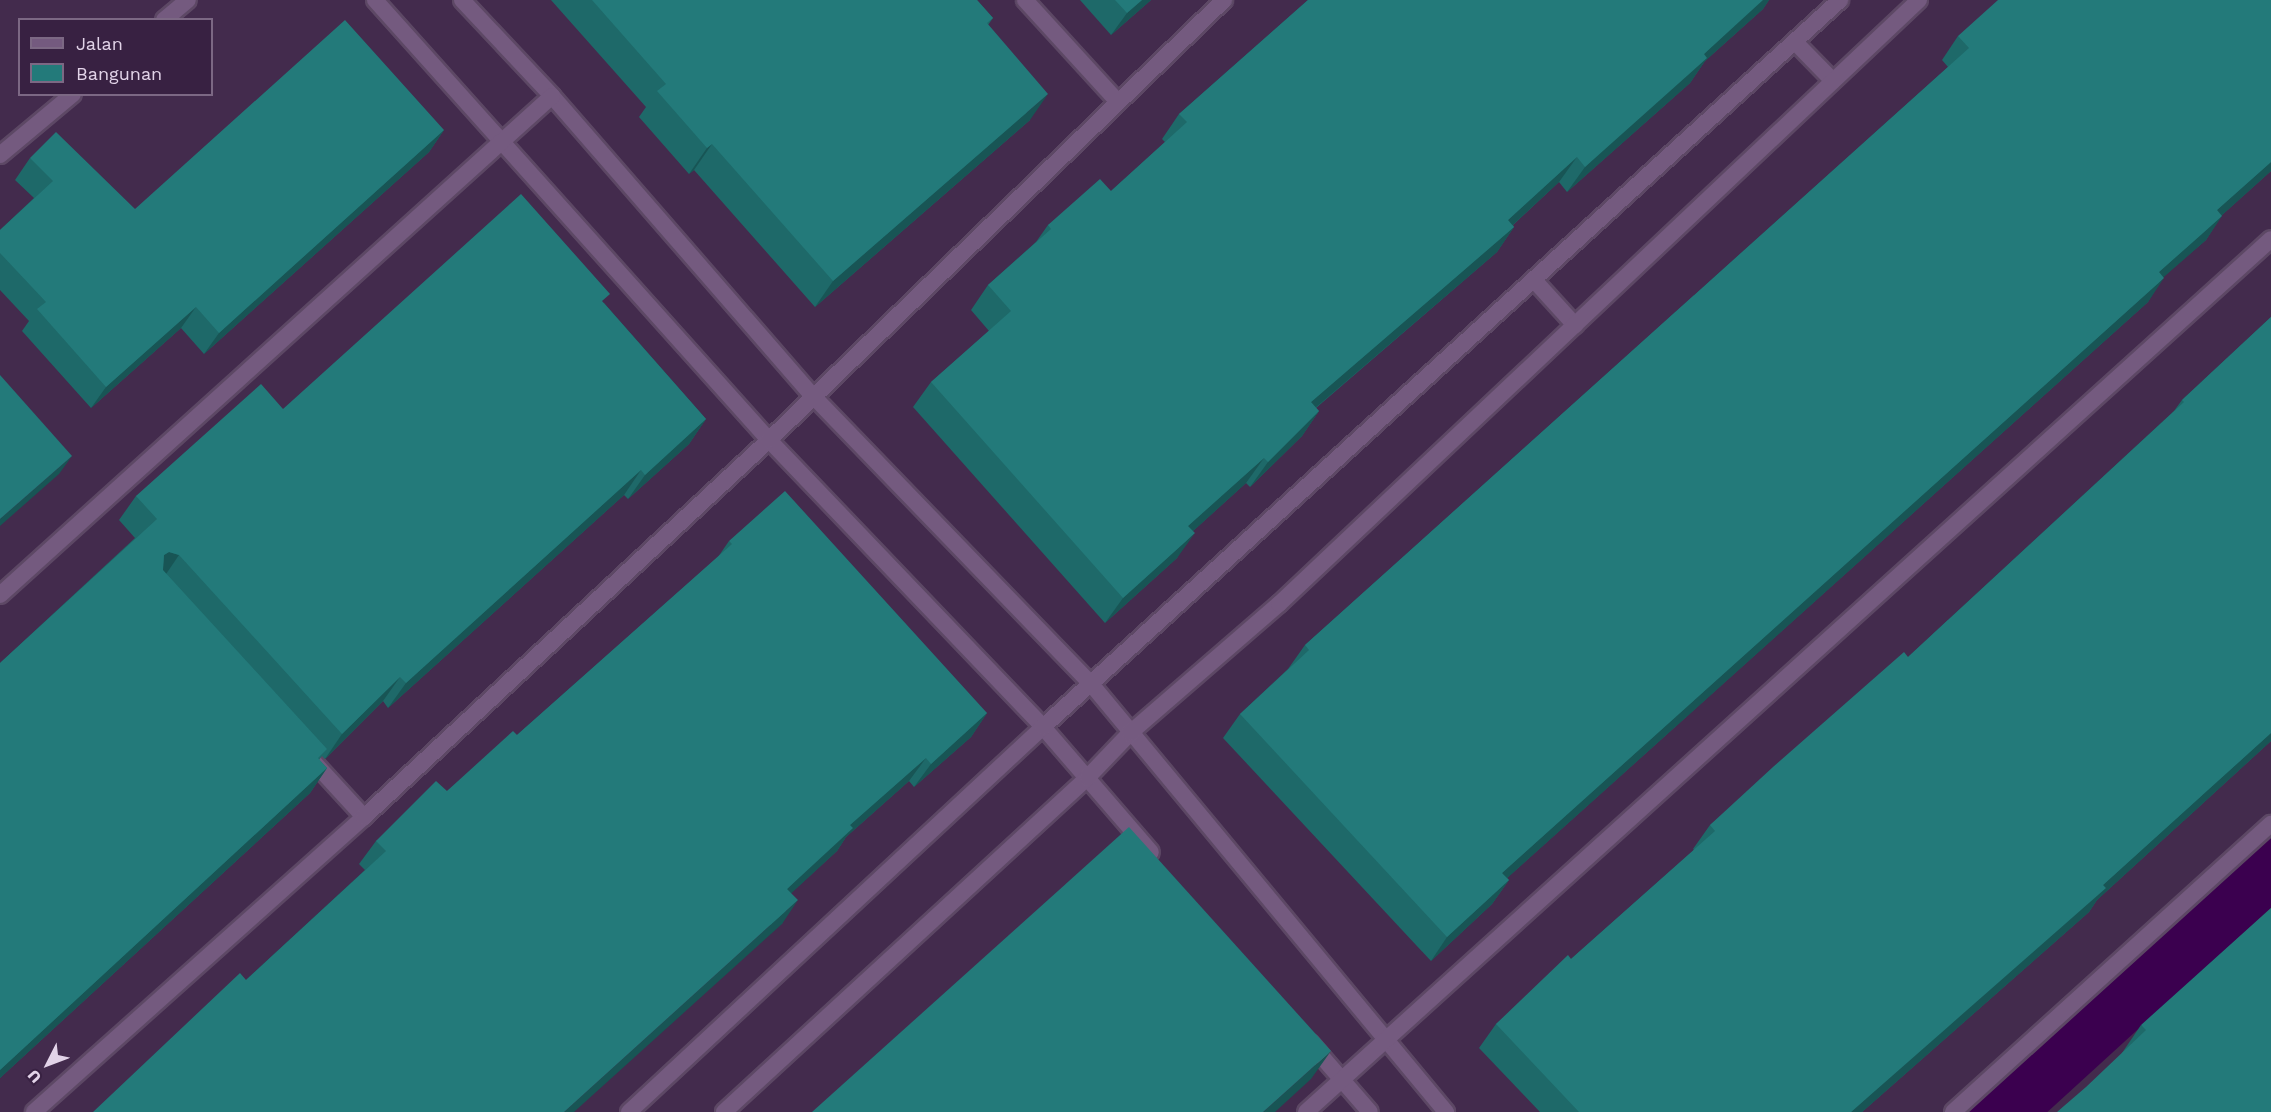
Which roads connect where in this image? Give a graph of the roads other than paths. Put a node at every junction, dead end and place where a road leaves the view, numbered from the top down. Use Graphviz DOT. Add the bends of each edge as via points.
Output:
graph roads {
  1 [pos="188,0"];
  2 [pos="375,0"];
  3 [pos="462,0"];
  4 [pos="1025,0"];
  5 [pos="1224,0"];
  6 [pos="1840,0"];
  7 [pos="1919,0"];
  8 [pos="166,18"];
  9 [pos="1795,42"];
  10 [pos="1833,81"];
  11 [pos="71,96"];
  12 [pos="552,96"];
  13 [pos="1118,102"];
  14 [pos="501,142"];
  15 [pos="0,155"];
  16 [pos="2271,239"];
  17 [pos="1534,280"];
  18 [pos="1575,325"];
  19 [pos="814,398"];
  20 [pos="769,440"];
  21 [pos="0,595"];
  22 [pos="1092,685"];
  23 [pos="1043,727"];
  24 [pos="1130,733"];
  25 [pos="300,746"];
  26 [pos="1088,777"];
  27 [pos="364,817"];
  28 [pos="2271,824"];
  29 [pos="1165,869"];
  30 [pos="1302,1034"];
  31 [pos="1383,1039"];
  32 [pos="1341,1079"];
  33 [pos="34,1112"];
  34 [pos="629,1112"];
  35 [pos="723,1112"];
  36 [pos="1306,1112"];
  37 [pos="1370,1112"];
  38 [pos="1446,1112"];
  39 [pos="1953,1112"];
  1 -- 8 [label="street"];
  2 -- 14 [label="street"];
  3 -- 12 [label="street"];
  4 -- 13 [label="street"];
  5 -- 13 [label="street"];
  6 -- 9 [label="street"];
  7 -- 10 [label="street"];
  9 -- 10 [label="street"];
  9 -- 17 [label="street"];
  10 -- 18 [label="street"];
  11 -- 15 [label="street"];
  12 -- 14 [label="street"];
  12 -- 19 [label="street"];
  13 -- 19 [label="street"];
  14 -- 20 [label="street"];
  14 -- 21 [label="street"];
  16 -- 31 [label="street"];
  17 -- 18 [label="street"];
  17 -- 22 [label="street"];
  18 -- 24 [label="street" via="1279,604"];
  19 -- 20 [label="street"];
  19 -- 22 [label="street"];
  20 -- 23 [label="street"];
  20 -- 27 [label="street"];
  22 -- 23 [label="street"];
  22 -- 24 [label="street"];
  23 -- 26 [label="street"];
  23 -- 34 [label="street"];
  24 -- 26 [label="street"];
  24 -- 31 [label="street"];
  25 -- 27 [label="street"];
  26 -- 29 [label="street"];
  26 -- 35 [label="street"];
  27 -- 33 [label="street"];
  28 -- 39 [label="street"];
  30 -- 32 [label="street"];
  31 -- 32 [label="street"];
  31 -- 38 [label="street"];
  32 -- 36 [label="street"];
  32 -- 37 [label="street"];
}
